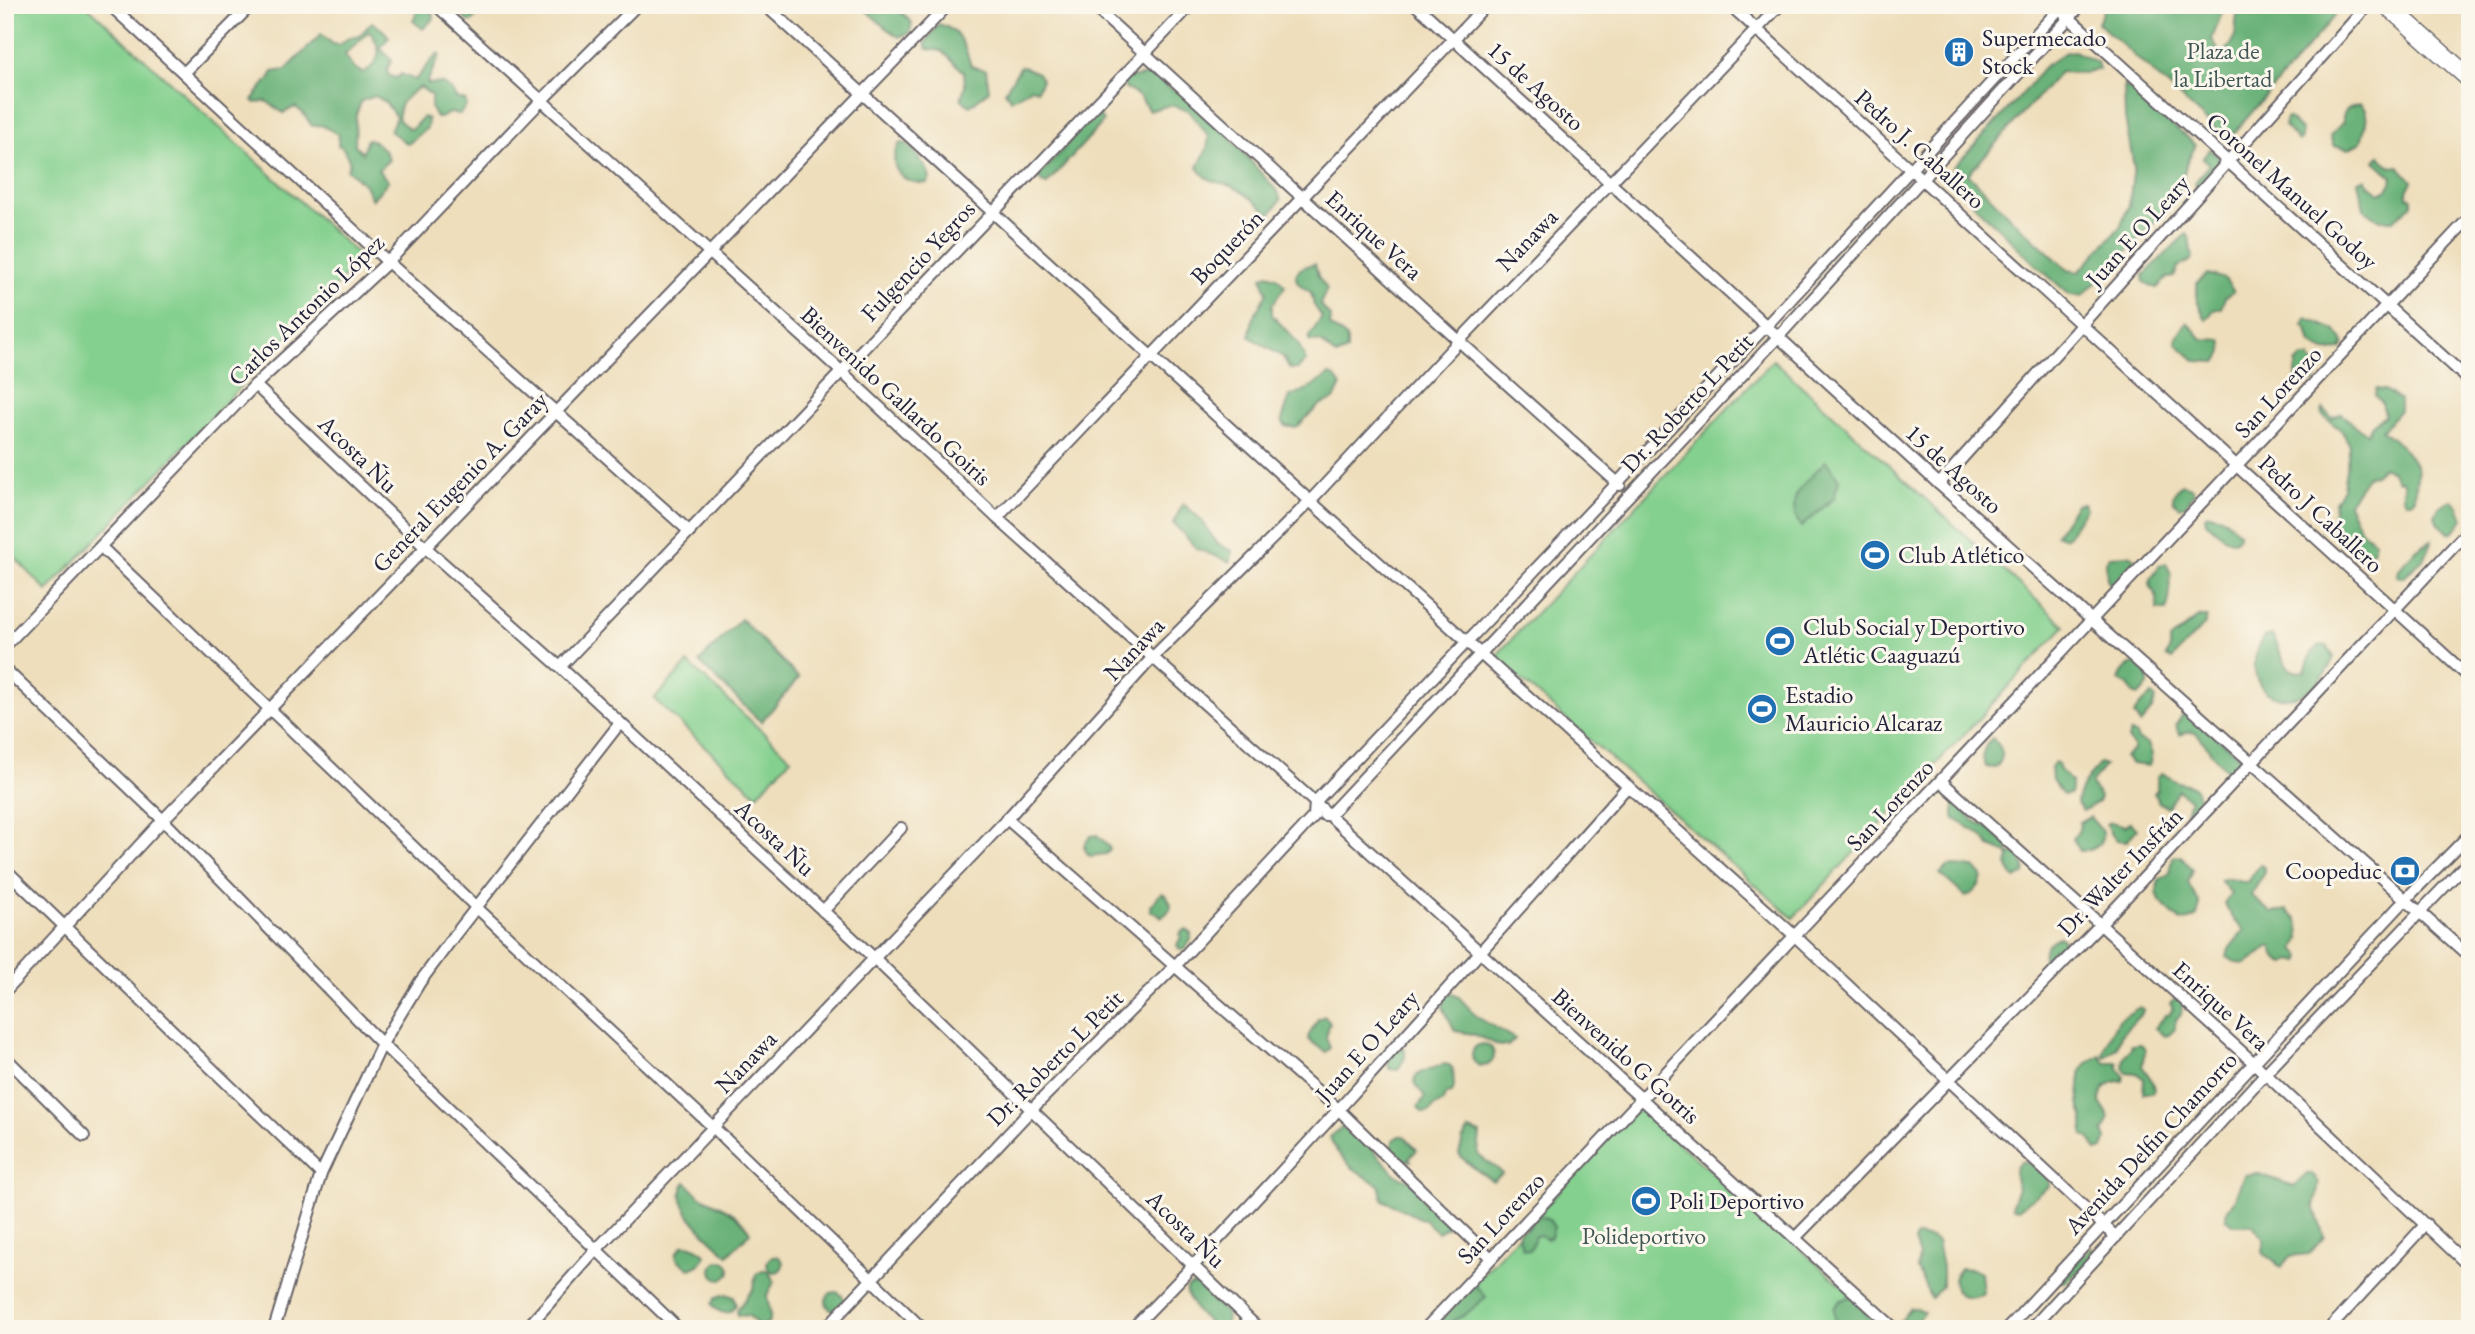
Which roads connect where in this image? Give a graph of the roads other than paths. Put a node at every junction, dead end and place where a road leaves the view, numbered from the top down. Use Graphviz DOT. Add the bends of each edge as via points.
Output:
graph roads {
  1 [pos="110,5"];
  2 [pos="251,5"];
  3 [pos="436,5"];
  4 [pos="636,5"];
  5 [pos="765,5"];
  6 [pos="948,5"];
  7 [pos="1092,5"];
  8 [pos="1191,5"];
  9 [pos="1416,5"];
  10 [pos="1486,5"];
  11 [pos="1730,5"];
  12 [pos="1780,5"];
  13 [pos="2081,5"];
  14 [pos="2368,5"];
  15 [pos="2387,5"];
  16 [pos="2059,7"];
  17 [pos="2069,18"];
  18 [pos="1757,30"];
  19 [pos="1454,40"];
  20 [pos="1144,54"];
  21 [pos="184,73"];
  22 [pos="2470,79"];
  23 [pos="862,96"];
  24 [pos="542,100"];
  25 [pos="2230,162"];
  26 [pos="1911,169"];
  27 [pos="1922,178"];
  28 [pos="1612,184"];
  29 [pos="1303,199"];
  30 [pos="992,214"];
  31 [pos="2470,217"];
  32 [pos="710,254"];
  33 [pos="388,262"];
  34 [pos="2388,306"];
  35 [pos="1767,325"];
  36 [pos="2080,326"];
  37 [pos="1778,337"];
  38 [pos="1459,341"];
  39 [pos="1150,357"];
  40 [pos="842,372"];
  41 [pos="2470,381"];
  42 [pos="255,385"];
  43 [pos="557,413"];
  44 [pos="2238,466"];
  45 [pos="1617,482"];
  46 [pos="1939,484"];
  47 [pos="1630,494"];
  48 [pos="1310,502"];
  49 [pos="997,518"];
  50 [pos="2470,529"];
  51 [pos="690,532"];
  52 [pos="101,547"];
  53 [pos="426,548"];
  54 [pos="2395,610"];
  55 [pos="2092,621"];
  56 [pos="1468,641"];
  57 [pos="5,646"];
  58 [pos="1480,654"];
  59 [pos="1153,657"];
  60 [pos="560,667"];
  61 [pos="5,669"];
  62 [pos="2470,678"];
  63 [pos="271,709"];
  64 [pos="620,723"];
  65 [pos="2252,763"];
  66 [pos="1941,781"];
  67 [pos="1628,786"];
  68 [pos="1314,802"];
  69 [pos="1329,815"];
  70 [pos="1314,816"];
  71 [pos="1007,819"];
  72 [pos="163,820"];
  73 [pos="901,828"];
  74 [pos="2470,834"];
  75 [pos="2470,860"];
  76 [pos="5,869"];
  77 [pos="2406,899"];
  78 [pos="476,907"];
  79 [pos="823,911"];
  80 [pos="2420,912"];
  81 [pos="2099,926"];
  82 [pos="64,927"];
  83 [pos="1796,936"];
  84 [pos="1480,952"];
  85 [pos="2470,957"];
  86 [pos="874,958"];
  87 [pos="1175,967"];
  88 [pos="5,991"];
  89 [pos="382,1044"];
  90 [pos="5,1058"];
  91 [pos="2254,1063"];
  92 [pos="2265,1074"];
  93 [pos="1947,1079"];
  94 [pos="1642,1099"];
  95 [pos="1031,1110"];
  96 [pos="1338,1110"];
  97 [pos="713,1127"];
  98 [pos="84,1136"];
  99 [pos="321,1174"];
  100 [pos="2427,1224"];
  101 [pos="2103,1226"];
  102 [pos="2116,1237"];
  103 [pos="1795,1238"];
  104 [pos="596,1250"];
  105 [pos="1491,1258"];
  106 [pos="1194,1266"];
  107 [pos="2470,1267"];
  108 [pos="871,1280"];
  109 [pos="274,1329"];
  110 [pos="526,1329"];
  111 [pos="679,1329"];
  112 [pos="825,1329"];
  113 [pos="923,1329"];
  114 [pos="1132,1329"];
  115 [pos="1259,1329"];
  116 [pos="1425,1329"];
  117 [pos="1895,1329"];
  118 [pos="2007,1329"];
  119 [pos="2031,1329"];
  120 [pos="2329,1329"];
  1 -- 21 [label="street"];
  2 -- 21 [label="street"];
  3 -- 24 [label="street, Bienvenido Gallardo Goiris"];
  4 -- 24 [label="street, Carlos Antonio López"];
  5 -- 23 [label="street"];
  6 -- 23 [label="street, General Eugenio A. Garay"];
  7 -- 20 [label="street, Enrique Vera"];
  8 -- 20 [label="street, Fulgencio Yegros"];
  9 -- 19 [label="street, 15 de Agosto"];
  10 -- 19 [label="street, Boquerón"];
  11 -- 18 [label="street, Pedro J. Caballero"];
  12 -- 18 [label="street, Nanawa"];
  13 -- 17 [label="street, Dr. Roberto L Petit"];
  14 -- 25 [label="street, Juan E O Leary"];
  15 -- 22 [label="highway"];
  16 -- 17 [label="street, Coronel Manuel Godoy"];
  16 -- 26 [label="street, Dr. Roberto L Petit"];
  17 -- 25 [label="street, Coronel Manuel Godoy"];
  17 -- 27 [label="street, Dr. Roberto L Petit"];
  18 -- 26 [label="street, Pedro J. Caballero"];
  18 -- 28 [label="street, Nanawa"];
  19 -- 28 [label="street, 15 de Agosto"];
  19 -- 29 [label="street, Boquerón"];
  20 -- 29 [label="street, Enrique Vera"];
  20 -- 30 [label="street, Fulgencio Yegros"];
  21 -- 33 [label="street"];
  23 -- 30 [label="street"];
  23 -- 32 [label="street, General Eugenio A. Garay"];
  24 -- 32 [label="street, Bienvenido Gallardo Goiris"];
  24 -- 33 [label="street, Carlos Antonio López"];
  25 -- 34 [label="street, Coronel Manuel Godoy"];
  25 -- 36 [label="street, Juan E O Leary"];
  26 -- 27 [label="street, Pedro J. Caballero"];
  26 -- 35 [label="street, Dr. Roberto L Petit"];
  27 -- 36 [label="street, Pedro J. Caballero"];
  27 -- 37 [label="street, Dr. Roberto L Petit"];
  28 -- 35 [label="street, 15 de Agosto"];
  28 -- 38 [label="street, Nanawa"];
  29 -- 38 [label="street, Enrique Vera"];
  29 -- 39 [label="street, Boquerón"];
  30 -- 39 [label="street"];
  30 -- 40 [label="street, Fulgencio Yegros"];
  31 -- 34 [label="street, San Lorenzo"];
  32 -- 40 [label="street, Bienvenido Gallardo Goiris"];
  32 -- 43 [label="street, General Eugenio A. Garay"];
  33 -- 42 [label="street, Carlos Antonio López"];
  33 -- 43 [label="street"];
  34 -- 41 [label="street, Coronel Manuel Godoy"];
  34 -- 44 [label="street, San Lorenzo"];
  35 -- 37 [label="street, 15 de Agosto"];
  35 -- 45 [label="street, Dr. Roberto L Petit"];
  36 -- 44 [label="street, Pedro J Caballero"];
  36 -- 46 [label="street, Juan E O Leary"];
  37 -- 46 [label="street, 15 de Agosto"];
  37 -- 47 [label="street, Dr. Roberto L Petit"];
  38 -- 45 [label="street, Enrique Vera"];
  38 -- 48 [label="street, Nanawa"];
  39 -- 48 [label="street"];
  39 -- 49 [label="street, Boquerón"];
  40 -- 49 [label="street, Bienvenido Gallardo Goiris"];
  40 -- 51 [label="street, Fulgencio Yegros"];
  42 -- 52 [label="street, Carlos Antonio López"];
  42 -- 53 [label="street, Acosta Ñu"];
  43 -- 51 [label="street"];
  43 -- 53 [label="street, General Eugenio A. Garay"];
  44 -- 54 [label="street, Pedro J Caballero"];
  44 -- 55 [label="street, San Lorenzo"];
  45 -- 47 [label="street, Enrique Vera"];
  45 -- 56 [label="street, Dr. Roberto L Petit"];
  46 -- 55 [label="street, 15 de Agosto"];
  47 -- 58 [label="street, Dr. Roberto L Petit"];
  48 -- 56 [label="street"];
  48 -- 59 [label="street, Nanawa"];
  49 -- 59 [label="street, Bienvenido Gallardo Goiris"];
  50 -- 54 [label="street, Dr. Walter Insfrán"];
  51 -- 60 [label="street, Fulgencio Yegros"];
  52 -- 57 [label="street, Carlos Antonio López"];
  52 -- 63 [label="street"];
  53 -- 60 [label="street, Acosta Ñu"];
  53 -- 63 [label="street, General Eugenio A. Garay"];
  54 -- 62 [label="street, Pedro J Caballero"];
  54 -- 65 [label="street, Dr. Walter Insfrán"];
  55 -- 65 [label="street, 15 de Agosto"];
  55 -- 66 [label="street, San Lorenzo"];
  56 -- 58 [label="street"];
  56 -- 68 [label="street, Dr. Roberto L Petit"];
  58 -- 67 [label="street"];
  58 -- 69 [label="street, Dr. Roberto L Petit"];
  59 -- 68 [label="street, Bienvenido Gallardo Goiris"];
  59 -- 71 [label="street, Nanawa"];
  60 -- 64 [label="street, Acosta Ñu"];
  61 -- 72 [label="street"];
  63 -- 72 [label="street, General Eugenio A. Garay"];
  63 -- 78 [label="street"];
  64 -- 78 [label="street"];
  64 -- 79 [label="street, Acosta Ñu"];
  65 -- 77 [label="street, 15 de Agosto"];
  65 -- 81 [label="street, Dr. Walter Insfrán"];
  66 -- 81 [label="street, Enrique Vera"];
  66 -- 83 [label="street, San Lorenzo"];
  67 -- 83 [label="street"];
  67 -- 84 [label="street, Juan E O Leary"];
  68 -- 69 [label="street, Bienvenido Gallardo Goiris"];
  68 -- 70 [label="street"];
  69 -- 70 [label="street"];
  69 -- 84 [label="street, Bienvenido G Gotris"];
  70 -- 87 [label="street, Dr. Roberto L Petit"];
  71 -- 86 [label="street, Nanawa"];
  71 -- 87 [label="street"];
  72 -- 82 [label="street, General Eugenio A. Garay"];
  72 -- 89 [label="street"];
  73 -- 79 [label="street"];
  74 -- 77 [label="street, Avenida Delfin Chamorro"];
  75 -- 80 [label="street, Avenida Delfin Chamorro"];
  76 -- 82 [label="street"];
  77 -- 80 [label="street, 15 de Agosto"];
  77 -- 91 [label="street, Avenida Delfin Chamorro"];
  78 -- 89 [label="street" via="420,982"];
  78 -- 97 [label="street"];
  79 -- 86 [label="street, Acosta Ñu"];
  80 -- 85 [label="street, 15 de Agosto"];
  80 -- 92 [label="street, Avenida Delfin Chamorro"];
  81 -- 91 [label="street, Enrique Vera"];
  81 -- 93 [label="street, Dr. Walter Insfrán"];
  82 -- 88 [label="street, General Eugenio A. Garay"];
  82 -- 99 [label="street"];
  83 -- 93 [label="street"];
  83 -- 94 [label="street, San Lorenzo"];
  84 -- 94 [label="street, Bienvenido G Gotris"];
  84 -- 96 [label="street, Juan E O Leary"];
  86 -- 95 [label="street, Acosta Ñu"];
  86 -- 97 [label="street, Nanawa"];
  87 -- 95 [label="street, Dr. Roberto L Petit"];
  87 -- 96 [label="street"];
  89 -- 99 [label="street"];
  89 -- 104 [label="street"];
  90 -- 98 [label="street"];
  91 -- 92 [label="street, Enrique Vera"];
  91 -- 101 [label="street, Avenida Delfin Chamorro"];
  92 -- 100 [label="street, Enrique Vera"];
  92 -- 102 [label="street, Avenida Delfin Chamorro"];
  93 -- 101 [label="street"];
  93 -- 103 [label="street, Dr. Walter Insfrán"];
  94 -- 103 [label="street, Bienvenido G Gotris"];
  94 -- 105 [label="street, San Lorenzo"];
  95 -- 106 [label="street, Acosta Ñu"];
  95 -- 108 [label="street, Dr. Roberto L Petit"];
  96 -- 105 [label="street"];
  96 -- 106 [label="street, Juan E O Leary"];
  97 -- 104 [label="street, Nanawa"];
  97 -- 108 [label="street"];
  99 -- 109 [label="street"];
  100 -- 107 [label="street, Enrique Vera"];
  100 -- 120 [label="street"];
  101 -- 102 [label="street"];
  101 -- 118 [label="street, Avenida Delfin Chamorro"];
  102 -- 119 [label="street, Avenida Delfin Chamorro"];
  103 -- 117 [label="street, Bienvenido G Gotris"];
  104 -- 110 [label="street, Nanawa"];
  104 -- 111 [label="street"];
  105 -- 116 [label="street, San Lorenzo"];
  106 -- 114 [label="street, Juan E O Leary"];
  106 -- 115 [label="street, Acosta Ñu"];
  108 -- 112 [label="street, Dr. Roberto L Petit"];
  108 -- 113 [label="street"];
}
